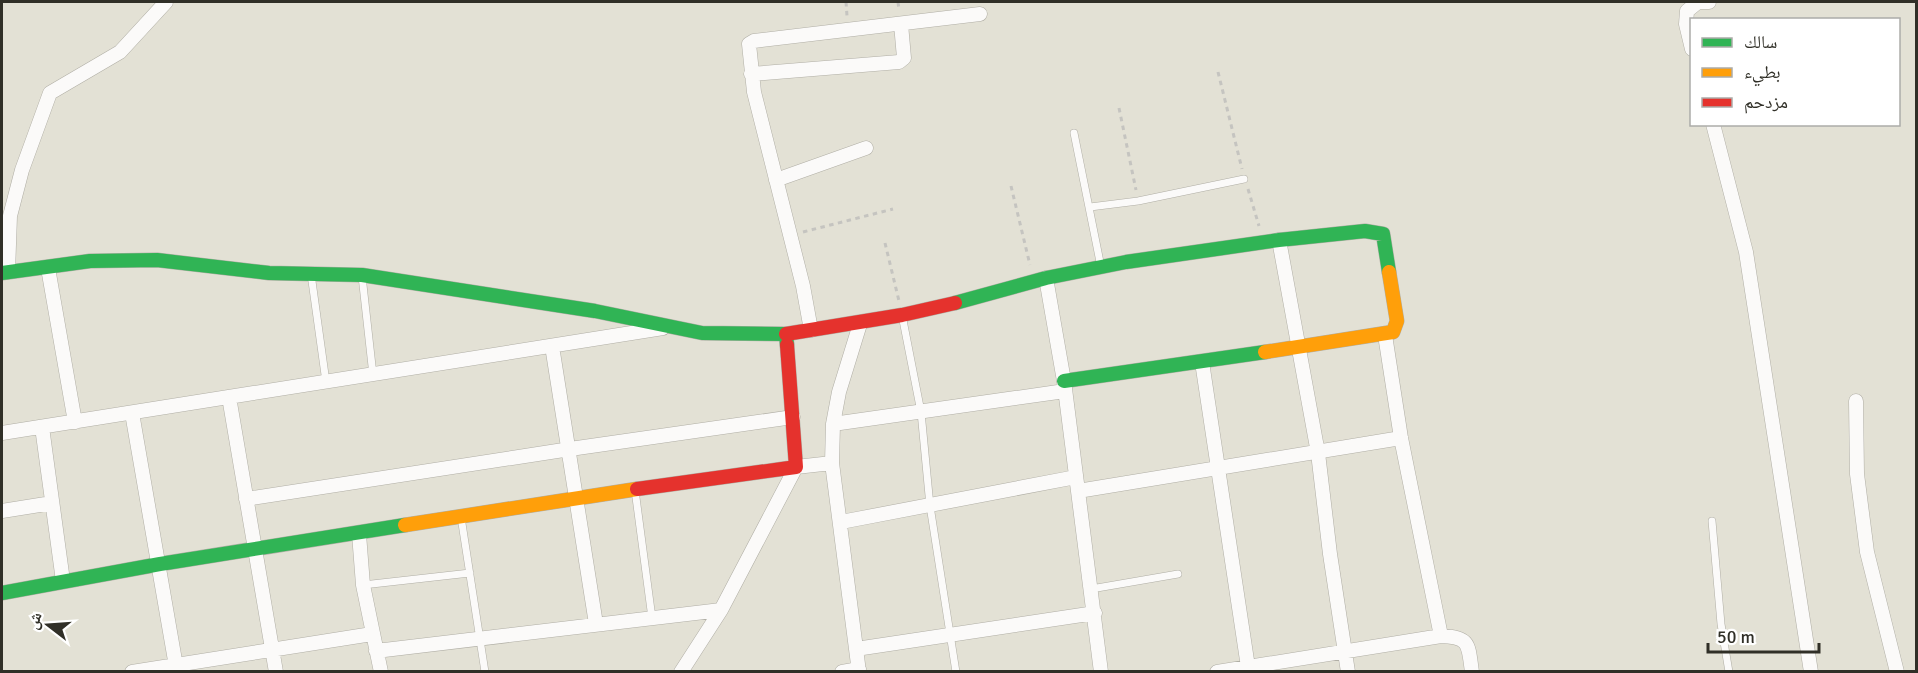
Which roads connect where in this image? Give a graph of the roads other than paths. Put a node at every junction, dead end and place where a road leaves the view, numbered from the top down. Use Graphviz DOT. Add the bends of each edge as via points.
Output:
graph roads {
  1 [pos="166,2"];
  2 [pos="1709,2"];
  3 [pos="980,14"];
  4 [pos="901,24"];
  5 [pos="1690,41"];
  6 [pos="751,74"];
  7 [pos="1714,126"];
  8 [pos="1074,133"];
  9 [pos="866,148"];
  10 [pos="1244,179"];
  11 [pos="776,180"];
  12 [pos="1090,207"];
  13 [pos="1279,240"];
  14 [pos="1101,267"];
  15 [pos="48,268"];
  16 [pos="311,272"];
  17 [pos="5,273"];
  18 [pos="362,274"];
  19 [pos="1040,280"];
  20 [pos="902,315"];
  21 [pos="860,324"];
  22 [pos="666,328"];
  23 [pos="811,330"];
  24 [pos="786,334"];
  25 [pos="1385,335"];
  26 [pos="552,346"];
  27 [pos="1297,346"];
  28 [pos="1202,362"];
  29 [pos="373,375"];
  30 [pos="326,382"];
  31 [pos="1064,386"];
  32 [pos="229,397"];
  33 [pos="1856,401"];
  34 [pos="921,412"];
  35 [pos="132,413"];
  36 [pos="793,417"];
  37 [pos="75,422"];
  38 [pos="833,424"];
  39 [pos="42,427"];
  40 [pos="2,434"];
  41 [pos="1401,438"];
  42 [pos="570,449"];
  43 [pos="1318,453"];
  44 [pos="832,463"];
  45 [pos="796,468"];
  46 [pos="1216,469"];
  47 [pos="1077,484"];
  48 [pos="635,489"];
  49 [pos="578,498"];
  50 [pos="246,500"];
  51 [pos="52,503"];
  52 [pos="930,506"];
  53 [pos="2,511"];
  54 [pos="461,517"];
  55 [pos="1712,521"];
  56 [pos="841,522"];
  57 [pos="359,534"];
  58 [pos="256,550"];
  59 [pos="160,564"];
  60 [pos="470,573"];
  61 [pos="1178,574"];
  62 [pos="63,581"];
  63 [pos="363,585"];
  64 [pos="1091,589"];
  65 [pos="2,592"];
  66 [pos="721,610"];
  67 [pos="1095,613"];
  68 [pos="652,618"];
  69 [pos="596,624"];
  70 [pos="372,634"];
  71 [pos="950,634"];
  72 [pos="1441,636"];
  73 [pos="480,638"];
  74 [pos="856,649"];
  75 [pos="272,650"];
  76 [pos="376,651"];
  77 [pos="1345,651"];
  78 [pos="1248,667"];
  79 [pos="176,668"];
  80 [pos="859,670"];
  81 [pos="1226,671"];
  82 [pos="132,672"];
  83 [pos="276,672"];
  84 [pos="381,672"];
  85 [pos="485,672"];
  86 [pos="681,672"];
  87 [pos="842,672"];
  88 [pos="956,672"];
  89 [pos="1101,672"];
  90 [pos="1348,672"];
  91 [pos="1472,672"];
  92 [pos="1728,672"];
  93 [pos="1811,672"];
  94 [pos="1897,672"];
  1 -- 17 [label="street" via="120,52 50,93 10,216"];
  2 -- 5 [label="street" via="1698,2 1687,11"];
  3 -- 4 [label="street"];
  4 -- 6 [label="street" via="754,41 748,50"];
  4 -- 6 [label="street" via="905,53 899,62"];
  6 -- 11 [label="street"];
  7 -- 93 [label="street" via="1746,252"];
  8 -- 12 [label="lane"];
  9 -- 11 [label="street"];
  10 -- 12 [label="lane"];
  11 -- 23 [label="street"];
  12 -- 14 [label="lane"];
  13 -- 14 [label="street"];
  13 -- 25 [label="street" via="1365,231 1383,234 1397,321 1396,328"];
  13 -- 27 [label="street"];
  14 -- 19 [label="street"];
  15 -- 16 [label="street" via="90,261 157,260 268,273"];
  15 -- 17 [label="street"];
  15 -- 37 [label="street"];
  16 -- 18 [label="street"];
  16 -- 30 [label="lane"];
  18 -- 22 [label="street" via="595,311"];
  18 -- 29 [label="lane"];
  19 -- 20 [label="street"];
  19 -- 31 [label="street"];
  20 -- 21 [label="street"];
  20 -- 34 [label="lane"];
  21 -- 23 [label="street"];
  21 -- 38 [label="street" via="838,392"];
  22 -- 24 [label="street" via="702,333"];
  22 -- 26 [label="street"];
  23 -- 24 [label="street"];
  24 -- 36 [label="street"];
  25 -- 27 [label="street"];
  25 -- 41 [label="street"];
  26 -- 29 [label="street"];
  26 -- 42 [label="street"];
  27 -- 28 [label="street"];
  27 -- 43 [label="street"];
  28 -- 31 [label="street"];
  28 -- 46 [label="street"];
  29 -- 30 [label="street"];
  30 -- 32 [label="street"];
  31 -- 34 [label="street"];
  31 -- 47 [label="street"];
  32 -- 35 [label="street"];
  32 -- 50 [label="street"];
  33 -- 94 [label="street" via="1857,474 1867,552"];
  34 -- 38 [label="street"];
  34 -- 52 [label="lane"];
  35 -- 37 [label="street"];
  35 -- 59 [label="street"];
  36 -- 42 [label="street"];
  36 -- 45 [label="street"];
  37 -- 39 [label="street"];
  38 -- 44 [label="street"];
  39 -- 40 [label="street"];
  39 -- 51 [label="street"];
  41 -- 43 [label="street"];
  41 -- 72 [label="street"];
  42 -- 49 [label="street"];
  42 -- 50 [label="street"];
  43 -- 46 [label="street"];
  43 -- 77 [label="street"];
  44 -- 45 [label="street"];
  44 -- 56 [label="street"];
  45 -- 48 [label="street"];
  45 -- 66 [label="street"];
  46 -- 47 [label="street"];
  46 -- 78 [label="street"];
  47 -- 52 [label="street"];
  47 -- 64 [label="street"];
  48 -- 49 [label="street"];
  48 -- 68 [label="lane"];
  49 -- 54 [label="street"];
  49 -- 69 [label="street"];
  50 -- 58 [label="street"];
  51 -- 53 [label="street"];
  51 -- 62 [label="street"];
  52 -- 56 [label="street"];
  52 -- 71 [label="lane"];
  54 -- 57 [label="street"];
  54 -- 60 [label="lane"];
  55 -- 92 [label="lane"];
  56 -- 74 [label="street"];
  57 -- 58 [label="street"];
  57 -- 63 [label="street"];
  58 -- 59 [label="street"];
  58 -- 75 [label="street"];
  59 -- 62 [label="street"];
  59 -- 79 [label="street"];
  60 -- 63 [label="lane"];
  60 -- 73 [label="lane"];
  61 -- 64 [label="lane"];
  62 -- 65 [label="street"];
  63 -- 70 [label="street"];
  64 -- 67 [label="street"];
  66 -- 68 [label="street"];
  66 -- 86 [label="street"];
  67 -- 71 [label="street"];
  67 -- 89 [label="street"];
  68 -- 69 [label="street"];
  69 -- 73 [label="street"];
  70 -- 75 [label="street"];
  70 -- 76 [label="street"];
  71 -- 74 [label="street"];
  71 -- 88 [label="lane"];
  72 -- 77 [label="street"];
  72 -- 91 [label="street" via="1464,640"];
  73 -- 76 [label="street"];
  73 -- 85 [label="lane"];
  74 -- 80 [label="street"];
  75 -- 79 [label="street"];
  75 -- 83 [label="street"];
  76 -- 84 [label="street"];
  77 -- 78 [label="street"];
  77 -- 90 [label="street"];
  78 -- 81 [label="street"];
  79 -- 82 [label="street"];
  80 -- 87 [label="street"];
}
